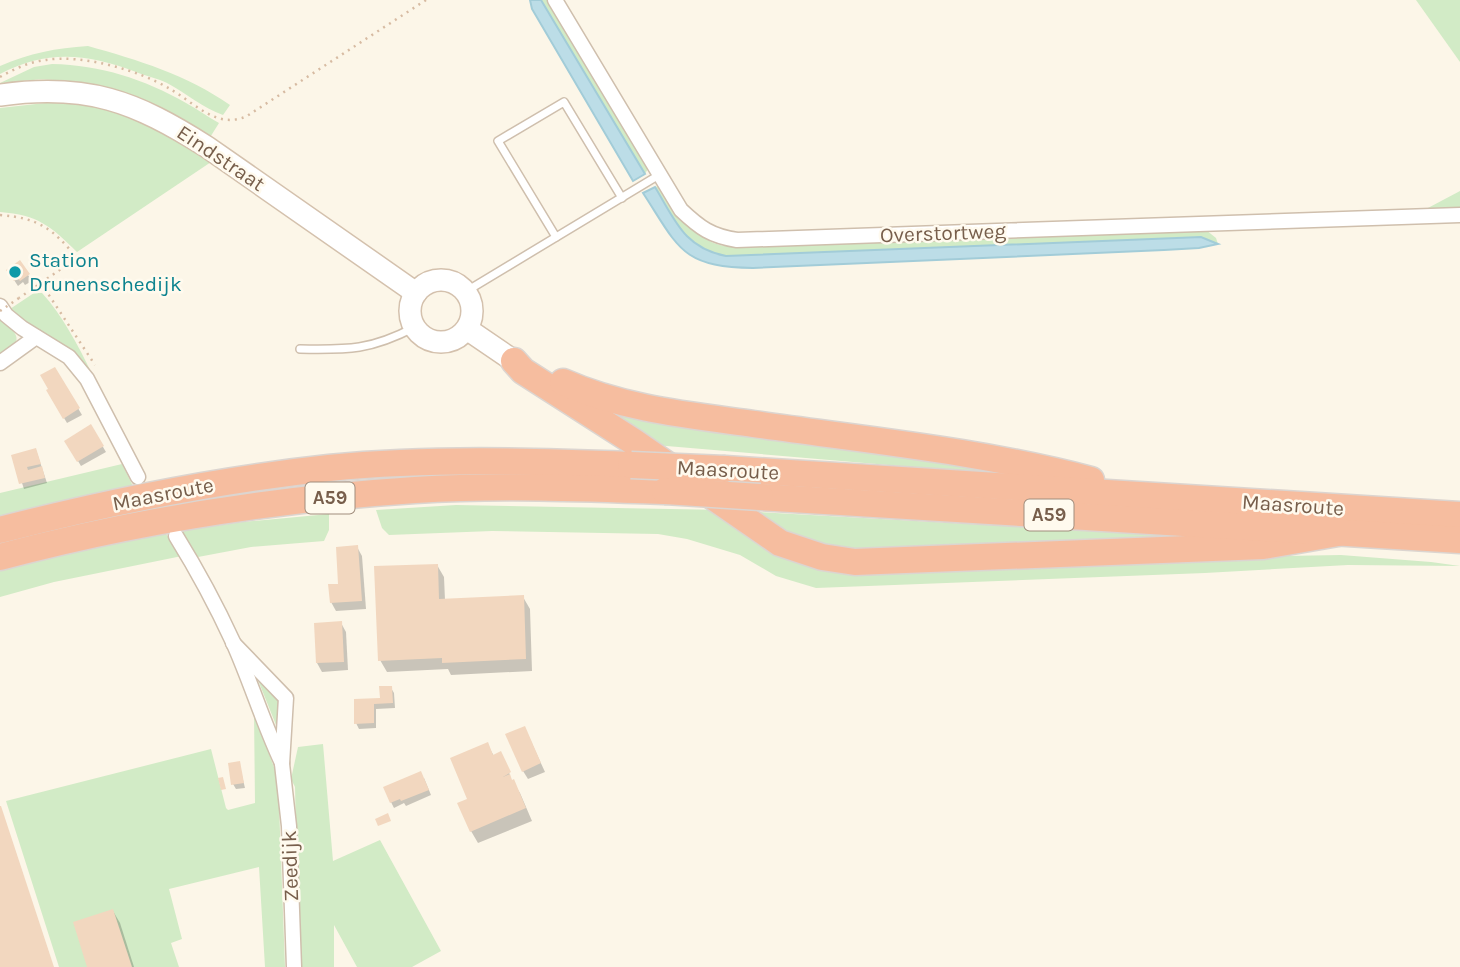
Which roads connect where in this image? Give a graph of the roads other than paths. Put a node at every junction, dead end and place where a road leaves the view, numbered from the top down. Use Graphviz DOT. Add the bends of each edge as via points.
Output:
graph roads {
  1 [pos="555,0"];
  2 [pos="0,95"];
  3 [pos="660,175"];
  4 [pos="622,198"];
  5 [pos="1460,215"];
  6 [pos="556,237"];
  7 [pos="465,292"];
  8 [pos="416,293"];
  9 [pos="0,309"];
  10 [pos="415,327"];
  11 [pos="467,329"];
  12 [pos="36,337"];
  13 [pos="300,349"];
  14 [pos="513,361"];
  15 [pos="0,363"];
  16 [pos="138,477"];
  17 [pos="1150,495"];
  18 [pos="1460,515"];
  19 [pos="0,530"];
  20 [pos="1338,533"];
  21 [pos="176,536"];
  22 [pos="1460,540"];
  23 [pos="0,557"];
  24 [pos="233,643"];
  25 [pos="282,764"];
  26 [pos="294,967"];
  1 -- 3 [label="street, Overstortweg"];
  2 -- 8 [label="main road, Eindstraat" via="71,92 141,109 208,147"];
  3 -- 4 [label="lane"];
  3 -- 5 [label="street, Overstortweg" via="681,210 698,225 716,237 737,240"];
  4 -- 6 [label="lane"];
  4 -- 6 [label="lane" via="564,102 498,141"];
  6 -- 7 [label="lane"];
  7 -- 8 [label="main road" via="457,285 435,281"];
  7 -- 11 [label="main road" via="472,310"];
  8 -- 10 [label="main road" via="410,314"];
  9 -- 12 [label="street"];
  10 -- 11 [label="main road" via="438,342 449,341"];
  10 -- 13 [label="lane" via="353,350"];
  11 -- 14 [label="main road"];
  12 -- 15 [label="street"];
  12 -- 16 [label="street" via="69,357 87,379"];
  14 -- 17 [label="highway, A59" via="596,396 644,408 933,450 1047,470"];
  14 -- 20 [label="highway, A59" via="767,535 822,557 855,562 1263,547"];
  17 -- 18 [label="highway, Maasroute / A59"];
  17 -- 19 [label="highway, Maasroute / A59, bridge" via="725,469 480,461 330,468 183,489"];
  20 -- 22 [label="highway, Maasroute / A59"];
  20 -- 23 [label="highway, Maasroute / A59, bridge" via="665,491 477,488 414,490 240,509 132,527"];
  21 -- 24 [label="street, Zeedijk"];
  24 -- 25 [label="street, Zeedijk"];
  24 -- 25 [label="street, Zeedijk" via="286,698"];
  25 -- 26 [label="street, Zeedijk"];
}
